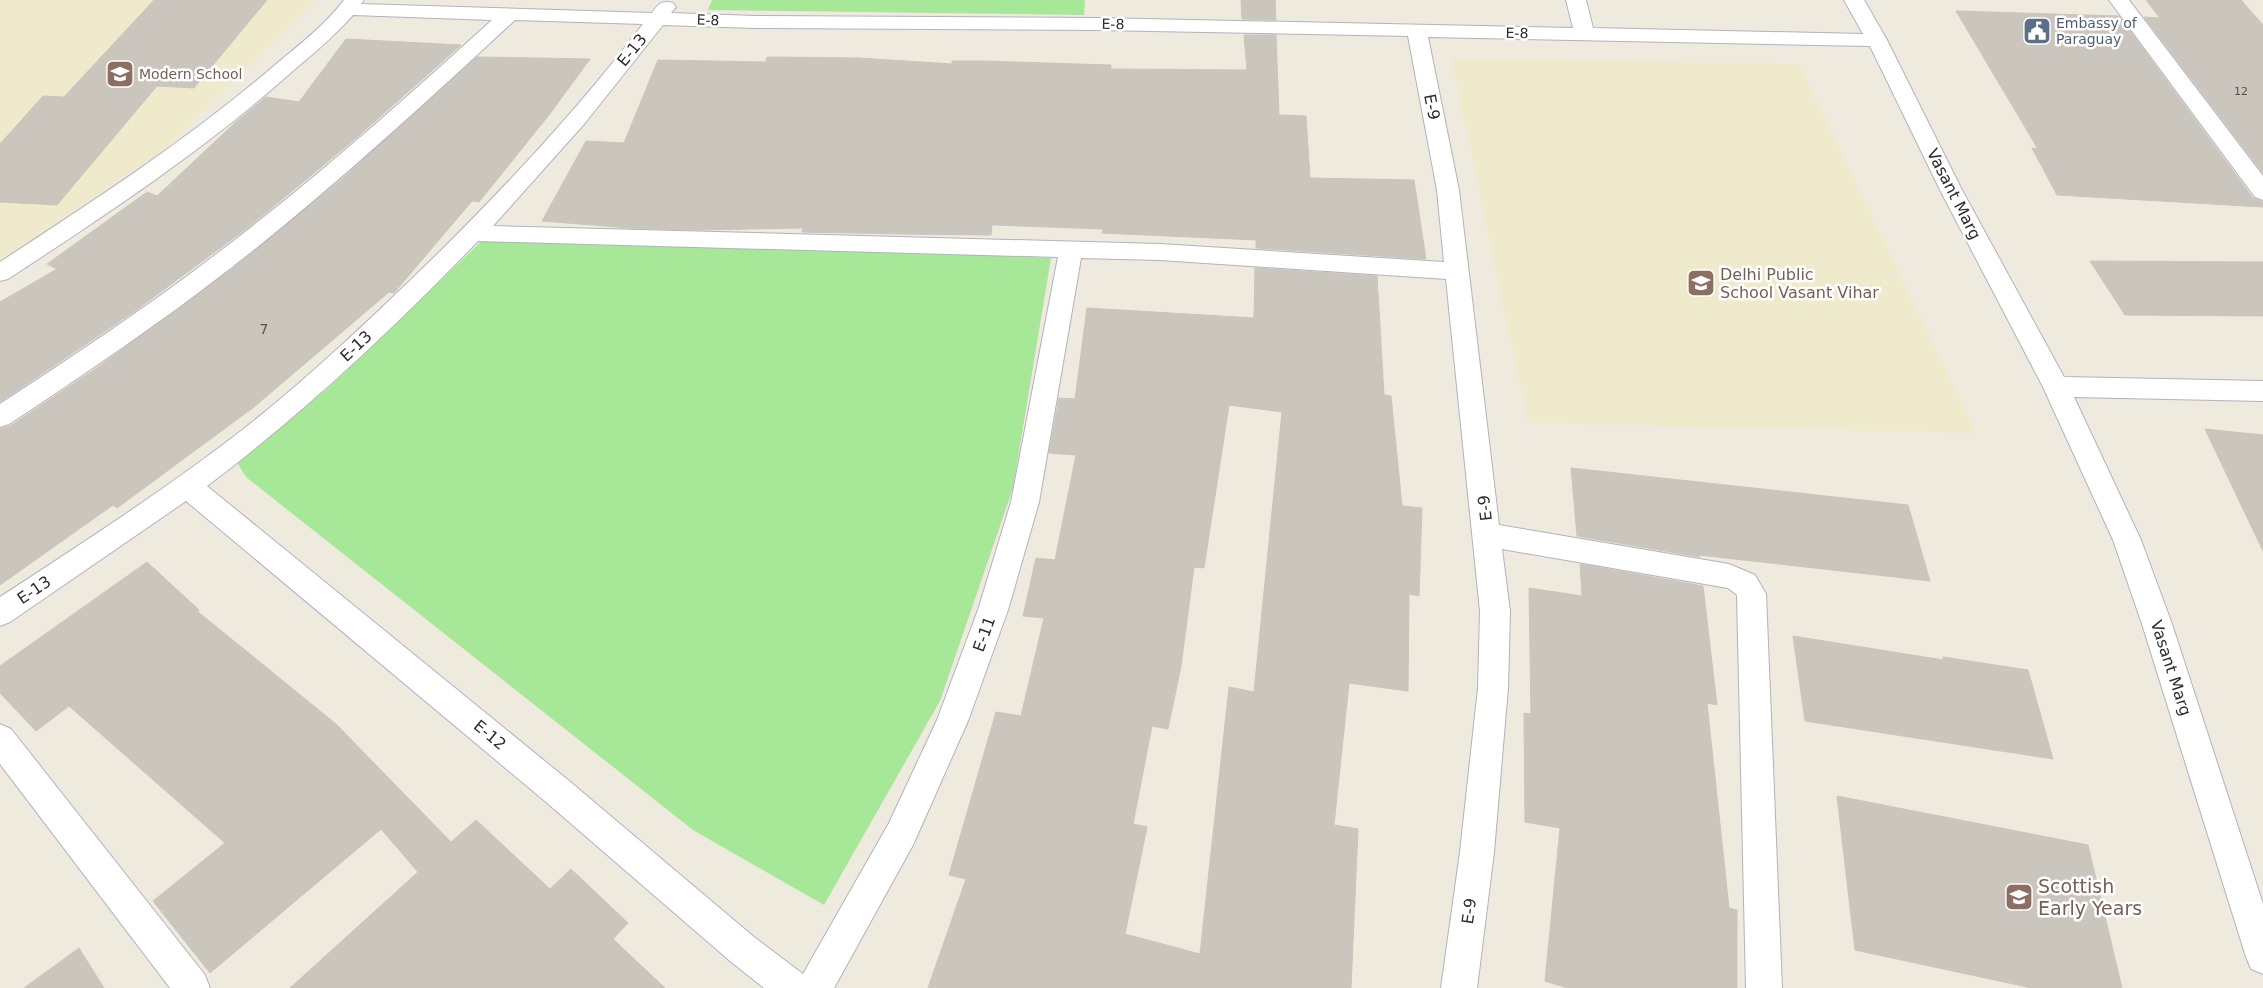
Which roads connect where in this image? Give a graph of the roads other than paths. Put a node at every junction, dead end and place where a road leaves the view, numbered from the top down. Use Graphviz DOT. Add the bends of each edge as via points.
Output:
graph roads {
  1 [pos="1576,0"];
  2 [pos="1854,0"];
  3 [pos="2119,0"];
  4 [pos="351,4"];
  5 [pos="664,9"];
  6 [pos="510,14"];
  7 [pos="1418,31"];
  8 [pos="1585,34"];
  9 [pos="1877,40"];
  10 [pos="2263,192"];
  11 [pos="474,233"];
  12 [pos="1071,250"];
  13 [pos="1458,271"];
  14 [pos="0,273"];
  15 [pos="2056,387"];
  16 [pos="2263,391"];
  17 [pos="0,417"];
  18 [pos="186,485"];
  19 [pos="1488,535"];
  20 [pos="0,612"];
  21 [pos="0,739"];
  22 [pos="2263,957"];
  23 [pos="192,988"];
  24 [pos="792,988"];
  25 [pos="815,988"];
  26 [pos="1459,988"];
  27 [pos="1764,988"];
  1 -- 8 [label="street"];
  2 -- 9 [label="street, Vasant Marg"];
  3 -- 10 [label="street"];
  4 -- 6 [label="street, E-8"];
  4 -- 14 [label="street" via="226,118 144,178"];
  5 -- 6 [label="street, E-8"];
  5 -- 7 [label="street, E-8" via="764,22 1098,16"];
  5 -- 11 [label="street, E-13" via="575,120"];
  6 -- 17 [label="street" via="445,74 268,225 124,335"];
  7 -- 8 [label="street, E-8"];
  7 -- 13 [label="street, E-9" via="1448,190"];
  8 -- 9 [label="street, E-8"];
  9 -- 15 [label="street, Vasant Marg" via="1951,190"];
  11 -- 12 [label="street"];
  11 -- 18 [label="street, E-13" via="313,386 256,434"];
  12 -- 13 [label="street" via="1160,252"];
  12 -- 25 [label="street, E-11" via="1025,502 993,610 952,721 901,834"];
  13 -- 19 [label="street, E-9"];
  15 -- 16 [label="street"];
  15 -- 22 [label="street, Vasant Marg" via="2127,540"];
  18 -- 20 [label="street, E-13"];
  18 -- 24 [label="street, E-12"];
  19 -- 26 [label="street, E-9" via="1495,611 1493,688 1478,852"];
  19 -- 27 [label="street" via="1729,576 1747,585 1752,599"];
  21 -- 23 [label="street"];
}
